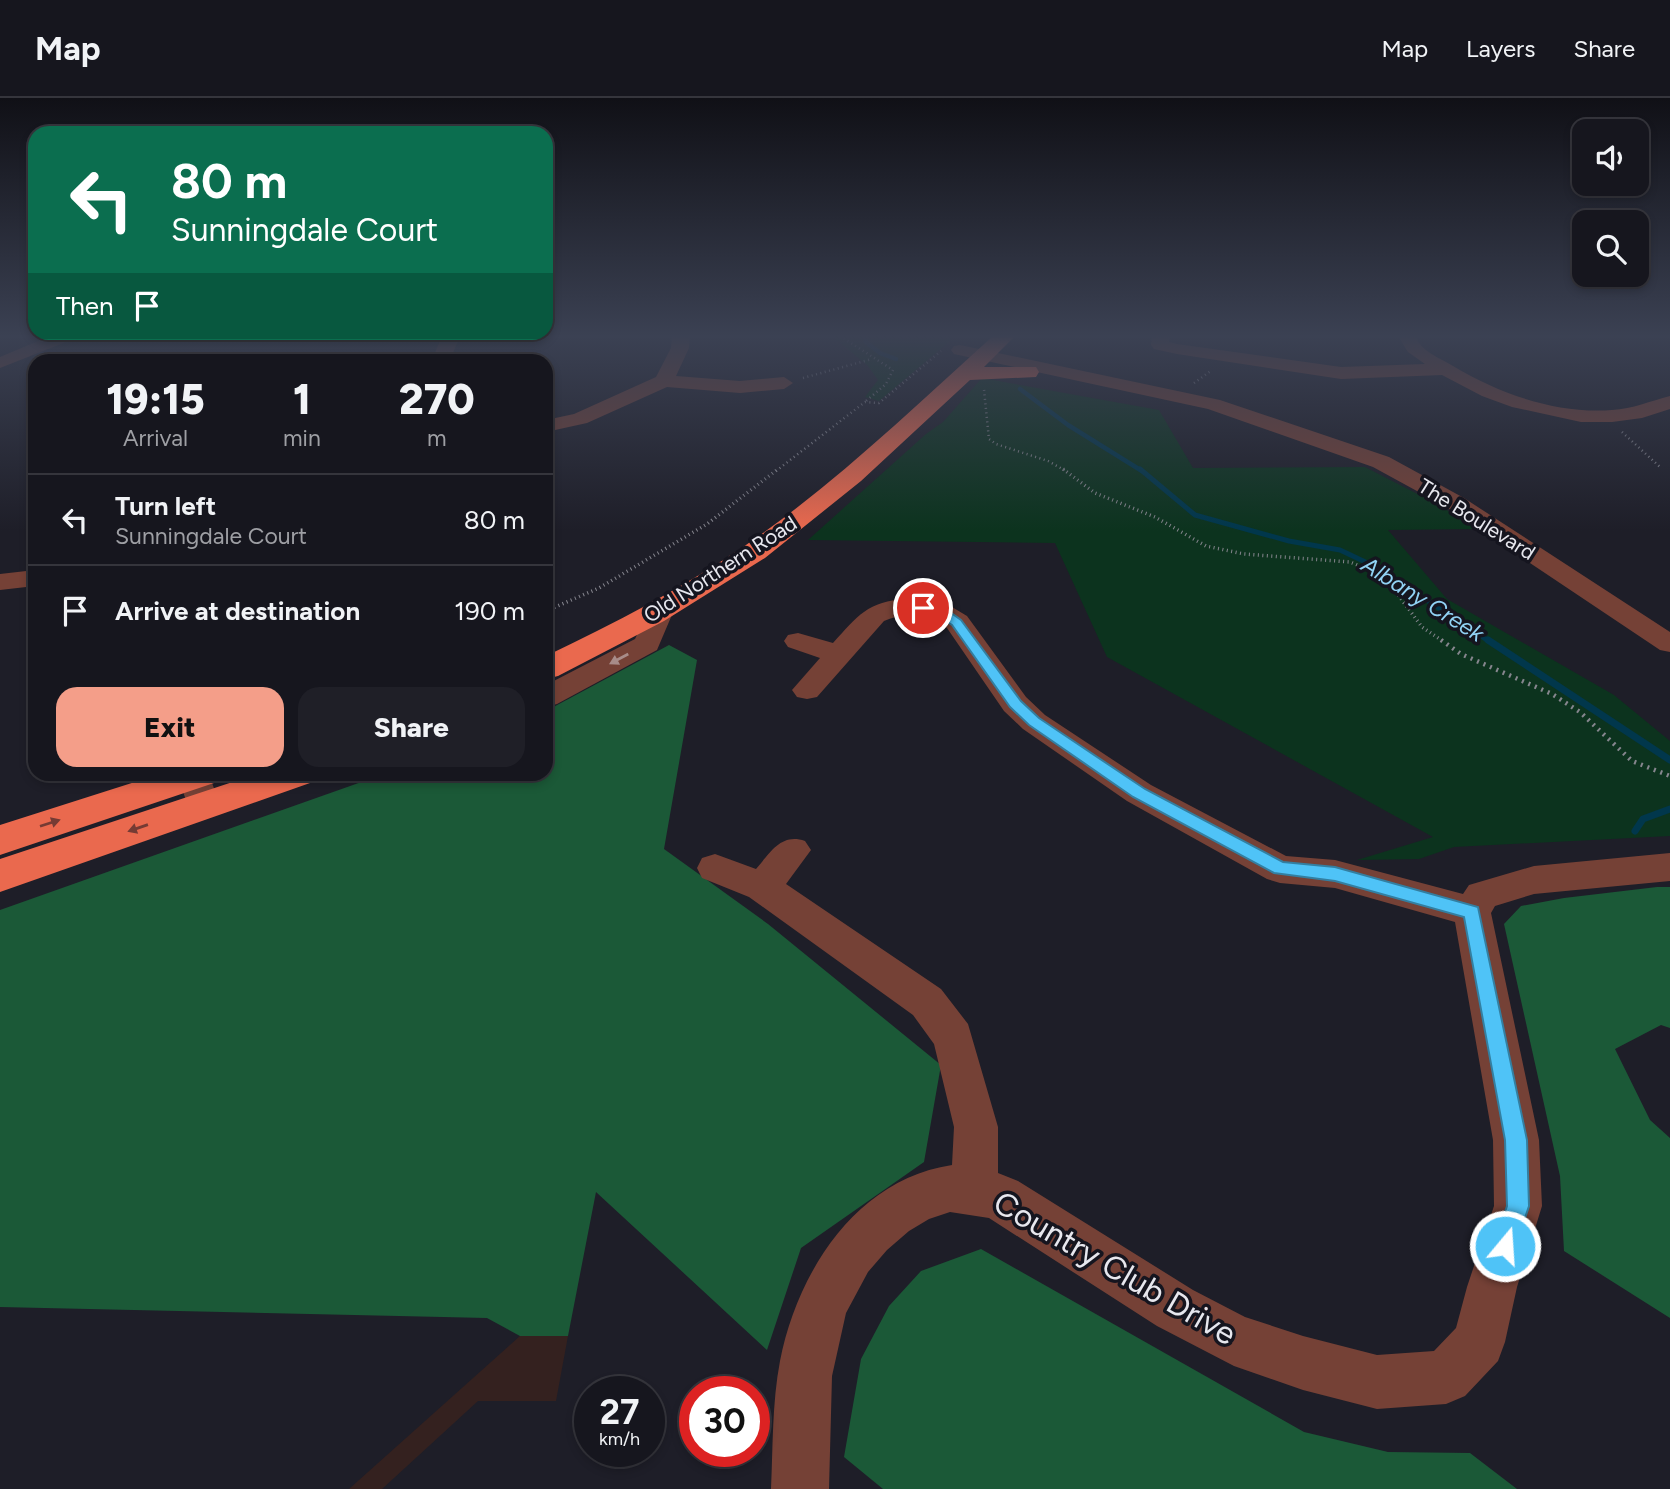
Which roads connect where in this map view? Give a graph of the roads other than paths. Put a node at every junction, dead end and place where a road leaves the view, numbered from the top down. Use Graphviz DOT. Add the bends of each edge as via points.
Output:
graph roads {
  1 [pos="620,401"];
  2 [pos="923,401"];
  3 [pos="1161,401"];
  4 [pos="1199,401"];
  5 [pos="1511,401"];
  6 [pos="1670,402"];
  7 [pos="1270,421"];
  8 [pos="553,425"];
  9 [pos="869,429"];
  10 [pos="706,554"];
  11 [pos="674,573"];
  12 [pos="28,579"];
  13 [pos="0,582"];
  14 [pos="661,610"];
  15 [pos="553,636"];
  16 [pos="797,642"];
  17 [pos="1669,643"];
  18 [pos="839,655"];
  19 [pos="553,665"];
  20 [pos="807,690"];
  21 [pos="553,693"];
  22 [pos="127,781"];
  23 [pos="253,781"];
  24 [pos="198,782"];
  25 [pos="101,806"];
  26 [pos="0,840"];
  27 [pos="793,850"];
  28 [pos="1670,867"];
  29 [pos="715,868"];
  30 [pos="0,876"];
  31 [pos="762,887"];
  32 [pos="1472,912"];
  33 [pos="974,1189"];
  34 [pos="800,1489"];
  1 -- 8 [label="street" via="580,419"];
  2 -- 14 [label="highway, Old Northern Road" via="803,516"];
  3 -- 7 [label="street, The Boulevard"];
  4 -- 7 [label="street, The Boulevard"];
  5 -- 6 [label="street" via="1604,416 1657,409"];
  7 -- 17 [label="street, The Boulevard" via="1381,462 1445,498"];
  9 -- 10 [label="highway, Old Northern Road"];
  11 -- 15 [label="highway, Old Northern Road"];
  12 -- 13 [label="street"];
  14 -- 19 [label="highway, Old Northern Road"];
  14 -- 21 [label="street, one-way" via="647,643"];
  16 -- 18 [label="street"];
  18 -- 20 [label="street"];
  18 -- 32 [label="street" via="874,615 890,608 943,613 957,622 1034,722 1139,793 1280,869 1329,872"];
  22 -- 25 [label="highway"];
  23 -- 24 [label="highway"];
  24 -- 25 [label="highway"];
  24 -- 30 [label="highway, one-way"];
  26 -- 25 [label="highway, one-way"];
  27 -- 31 [label="street"];
  28 -- 32 [label="street" via="1534,880 1482,895"];
  29 -- 31 [label="street"];
  31 -- 33 [label="street" via="927,1002 953,1037 976,1127"];
  32 -- 33 [label="street, Country Club Drive" via="1516,1140 1518,1206 1479,1342 1446,1377 1377,1382 1234,1340 1001,1198"];
  33 -- 34 [label="street, Country Club Drive" via="945,1189 914,1200 880,1223 850,1257 822,1302 807,1360"];
}
